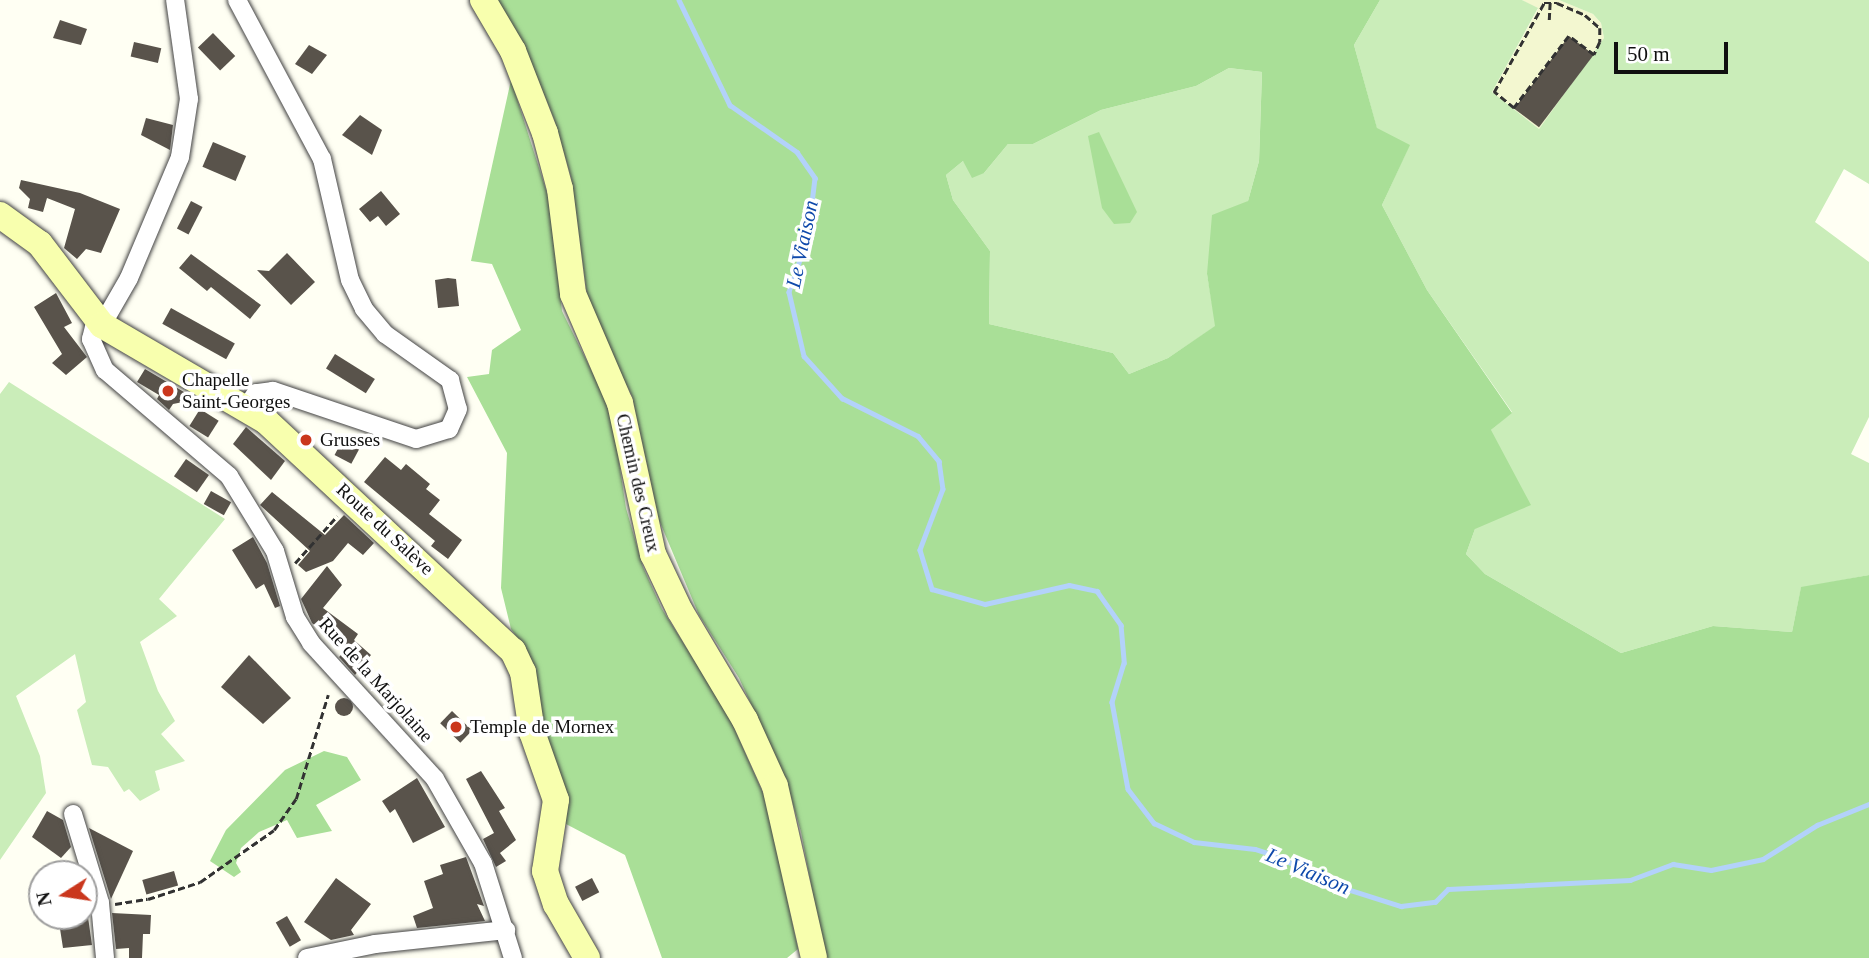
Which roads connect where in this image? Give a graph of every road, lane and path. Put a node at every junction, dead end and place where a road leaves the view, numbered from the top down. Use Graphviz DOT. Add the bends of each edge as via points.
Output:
graph roads {
  1 [pos="174,0"];
  2 [pos="237,0"];
  3 [pos="483,0"];
  4 [pos="1550,1"];
  5 [pos="1549,20"];
  6 [pos="0,215"];
  7 [pos="99,322"];
  8 [pos="247,407"];
  9 [pos="352,499"];
  10 [pos="283,576"];
  11 [pos="328,695"];
  12 [pos="73,814"];
  13 [pos="115,904"];
  14 [pos="506,930"];
  15 [pos="105,958"];
  16 [pos="307,958"];
  17 [pos="513,958"];
  18 [pos="587,958"];
  19 [pos="814,958"];
  1 -- 7 [label="street" via="189,99 180,157 130,278"];
  2 -- 8 [label="street" via="322,159 350,280 364,309 385,334 450,380 458,409 449,429 416,439 273,391 256,393"];
  3 -- 19 [label="street, Chemin des Creux" via="513,51 545,133 560,189 573,294 620,403 653,554 680,611 745,720 775,786 790,832"];
  4 -- 4 [label="path" via="1596,23 1600,42 1594,55 1569,36 1514,108 1494,92 1544,3"];
  4 -- 5 [label="path"];
  6 -- 7 [label="street, Route du Salève" via="40,244"];
  7 -- 8 [label="street, Route du Salève"];
  7 -- 10 [label="street, Rue de la Marjolaine" via="91,339 105,370 229,477 268,537"];
  8 -- 9 [label="street, Route du Salève"];
  9 -- 10 [label="path"];
  9 -- 18 [label="street, Route du Salève" via="490,626 519,661 532,732 557,809 545,871 556,905"];
  10 -- 14 [label="street, Rue de la Marjolaine" via="295,617 315,649 435,779 484,863"];
  11 -- 13 [label="path" via="296,799 274,830 200,883 148,900"];
  12 -- 15 [label="street" via="100,903"];
  14 -- 16 [label="street" via="375,944"];
  14 -- 17 [label="street, Rue de la Marjolaine"];
}
